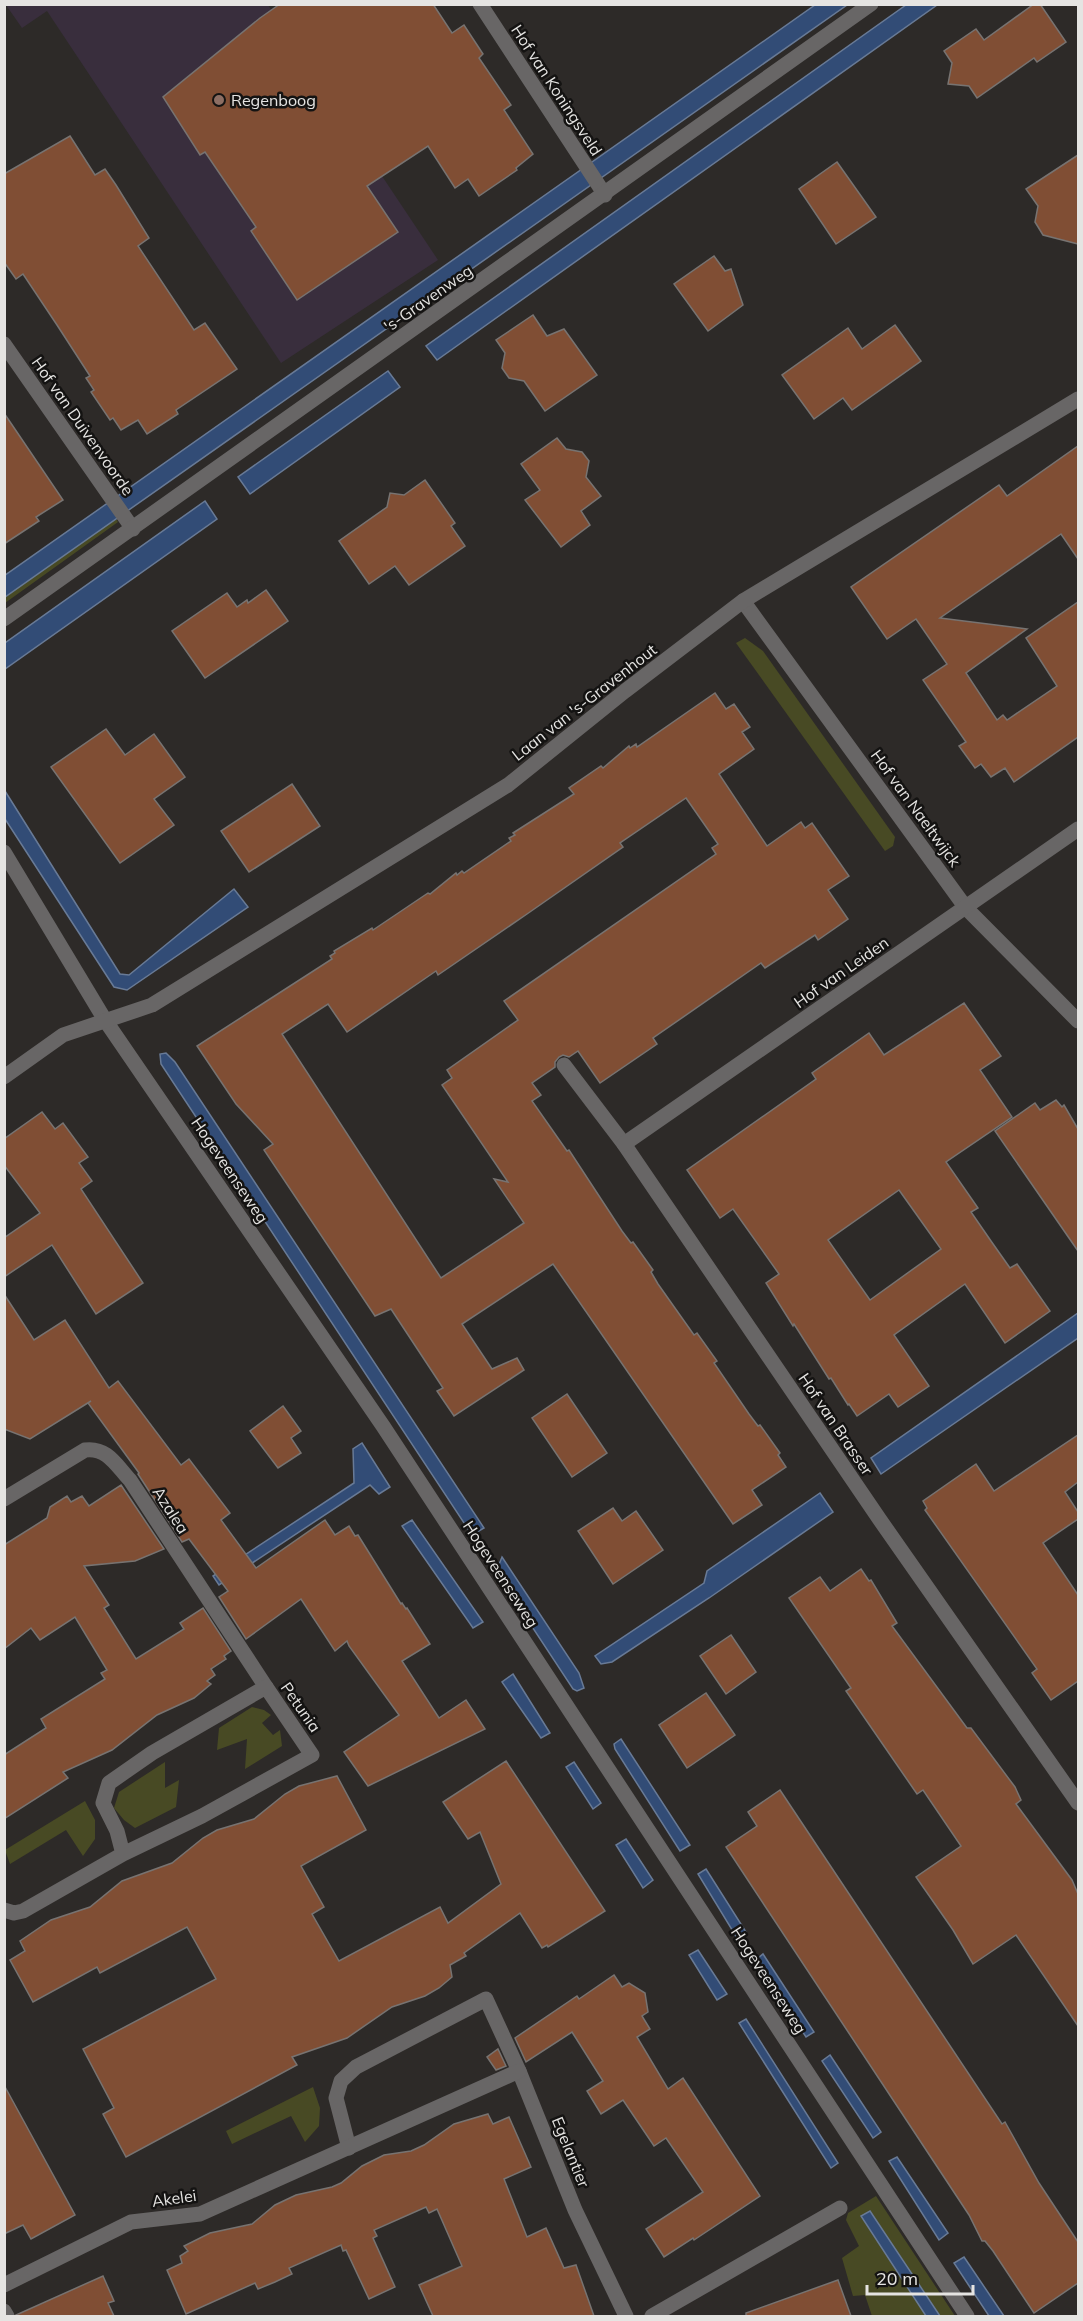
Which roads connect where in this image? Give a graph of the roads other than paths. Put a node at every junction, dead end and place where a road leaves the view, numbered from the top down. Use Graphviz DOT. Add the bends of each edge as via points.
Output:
graph roads {
  1 [pos="480,4"];
  2 [pos="871,4"];
  3 [pos="602,191"];
  4 [pos="4,344"];
  5 [pos="1078,399"];
  6 [pos="133,529"];
  7 [pos="743,601"];
  8 [pos="4,619"];
  9 [pos="1078,829"];
  10 [pos="4,852"];
  11 [pos="966,908"];
  12 [pos="105,1020"];
  13 [pos="1078,1021"];
  14 [pos="564,1065"];
  15 [pos="4,1077"];
  16 [pos="624,1144"];
  17 [pos="4,1499"];
  18 [pos="266,1687"];
  19 [pos="1078,1803"];
  20 [pos="123,1854"];
  21 [pos="4,1910"];
  22 [pos="519,2071"];
  23 [pos="350,2148"];
  24 [pos="840,2208"];
  25 [pos="4,2285"];
  26 [pos="4,2311"];
  27 [pos="7,2316"];
  28 [pos="627,2316"];
  29 [pos="652,2316"];
  30 [pos="967,2316"];
  1 -- 3 [label="street, Hof van Koningsveld"];
  2 -- 3 [label="street, 's-Gravenweg"];
  3 -- 6 [label="street, 's-Gravenweg"];
  4 -- 6 [label="street, Hof van Duivenvoorde"];
  5 -- 7 [label="street, Laan van 's-Gravenhout"];
  6 -- 8 [label="street, 's-Gravenweg"];
  7 -- 11 [label="street, Hof van Naeltwijck"];
  7 -- 12 [label="street, Laan van 's-Gravenhout" via="508,785 152,1005"];
  9 -- 11 [label="street, Hof van Leiden"];
  10 -- 12 [label="street, Hogeveenseweg"];
  11 -- 13 [label="street, Hof van Naeltwijck"];
  11 -- 16 [label="street, Hof van Leiden"];
  12 -- 15 [label="street, Laan van 's-Gravenhout" via="63,1035"];
  12 -- 30 [label="street, Hogeveenseweg" via="389,1436"];
  14 -- 16 [label="street, Hof van Brasser"];
  16 -- 19 [label="street, Hof van Brasser"];
  17 -- 18 [label="street, Azalea" via="85,1450 105,1453 130,1480"];
  18 -- 20 [label="street, Petunia" via="152,1753 109,1783 103,1803"];
  18 -- 20 [label="street, Petunia" via="312,1755"];
  20 -- 21 [label="street, Petunia" via="23,1911"];
  22 -- 23 [label="street, Akelei"];
  22 -- 23 [label="street, Egelantier" via="486,1999 356,2067 341,2081 336,2098"];
  22 -- 28 [label="street, Egelantier" via="575,2210"];
  23 -- 25 [label="street, Akelei" via="200,2214 131,2222"];
  24 -- 29 [label="street"];
  26 -- 27 [label="street"];
}
